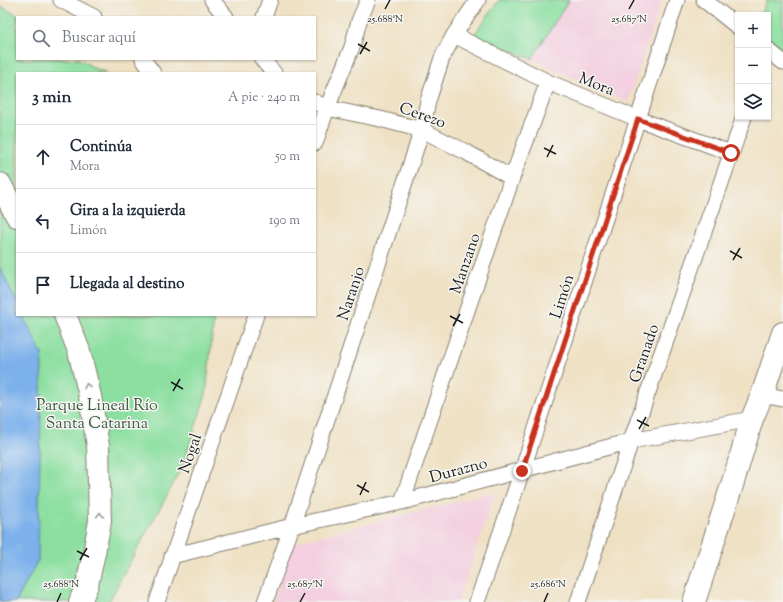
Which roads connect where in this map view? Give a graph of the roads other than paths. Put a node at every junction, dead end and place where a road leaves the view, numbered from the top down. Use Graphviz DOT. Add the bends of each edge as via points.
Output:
graph roads {
  1 [pos="61,0"];
  2 [pos="212,0"];
  3 [pos="270,0"];
  4 [pos="368,0"];
  5 [pos="478,0"];
  6 [pos="677,0"];
  7 [pos="704,0"];
  8 [pos="92,16"];
  9 [pos="225,16"];
  10 [pos="264,16"];
  11 [pos="735,25"];
  12 [pos="454,35"];
  13 [pos="771,52"];
  14 [pos="144,60"];
  15 [pos="263,60"];
  16 [pos="783,62"];
  17 [pos="152,72"];
  18 [pos="273,72"];
  19 [pos="548,82"];
  20 [pos="321,105"];
  21 [pos="638,119"];
  22 [pos="743,120"];
  23 [pos="422,130"];
  24 [pos="316,137"];
  25 [pos="731,153"];
  26 [pos="512,178"];
  27 [pos="0,184"];
  28 [pos="16,214"];
  29 [pos="65,316"];
  30 [pos="256,316"];
  31 [pos="783,333"];
  32 [pos="762,395"];
  33 [pos="783,399"];
  34 [pos="752,419"];
  35 [pos="631,441"];
  36 [pos="522,471"];
  37 [pos="402,502"];
  38 [pos="292,526"];
  39 [pos="172,556"];
  40 [pos="80,602"];
  41 [pos="157,602"];
  42 [pos="265,602"];
  43 [pos="477,602"];
  44 [pos="578,602"];
  45 [pos="694,602"];
  1 -- 8 [label="street"];
  2 -- 9 [label="street"];
  3 -- 10 [label="street"];
  4 -- 20 [label="street" via="352,46"];
  5 -- 12 [label="street, Naranjo"];
  6 -- 21 [label="street, Limón"];
  7 -- 11 [label="street"];
  12 -- 19 [label="street, Mora"];
  12 -- 23 [label="street, Naranjo" via="442,58 428,100"];
  13 -- 16 [label="street"];
  14 -- 17 [label="street"];
  15 -- 18 [label="street"];
  19 -- 21 [label="street, Mora"];
  19 -- 26 [label="street, Manzano"];
  20 -- 23 [label="street, Cerezo"];
  20 -- 24 [label="street"];
  21 -- 25 [label="street, Mora"];
  21 -- 36 [label="street, Limón"];
  22 -- 25 [label="street, Granado"];
  23 -- 26 [label="street, Cerezo"];
  23 -- 38 [label="street, Naranjo"];
  25 -- 35 [label="street, Granado"];
  26 -- 37 [label="street, Manzano"];
  27 -- 28 [label="main road"];
  40 -- 29 [label="main road, one-way" via="100,521 98,446 79,351"];
  30 -- 39 [label="street, Nogal"];
  31 -- 32 [label="main road"];
  32 -- 33 [label="street"];
  32 -- 34 [label="main road"];
  34 -- 35 [label="street, Durazno"];
  34 -- 45 [label="main road"];
  35 -- 36 [label="street, Durazno"];
  35 -- 44 [label="street, Granado"];
  36 -- 37 [label="street, Durazno"];
  36 -- 43 [label="street, Limón"];
  37 -- 38 [label="street, Durazno"];
  38 -- 39 [label="street, Durazno"];
  38 -- 42 [label="street, Naranjo"];
  39 -- 41 [label="street, Nogal"];
}
